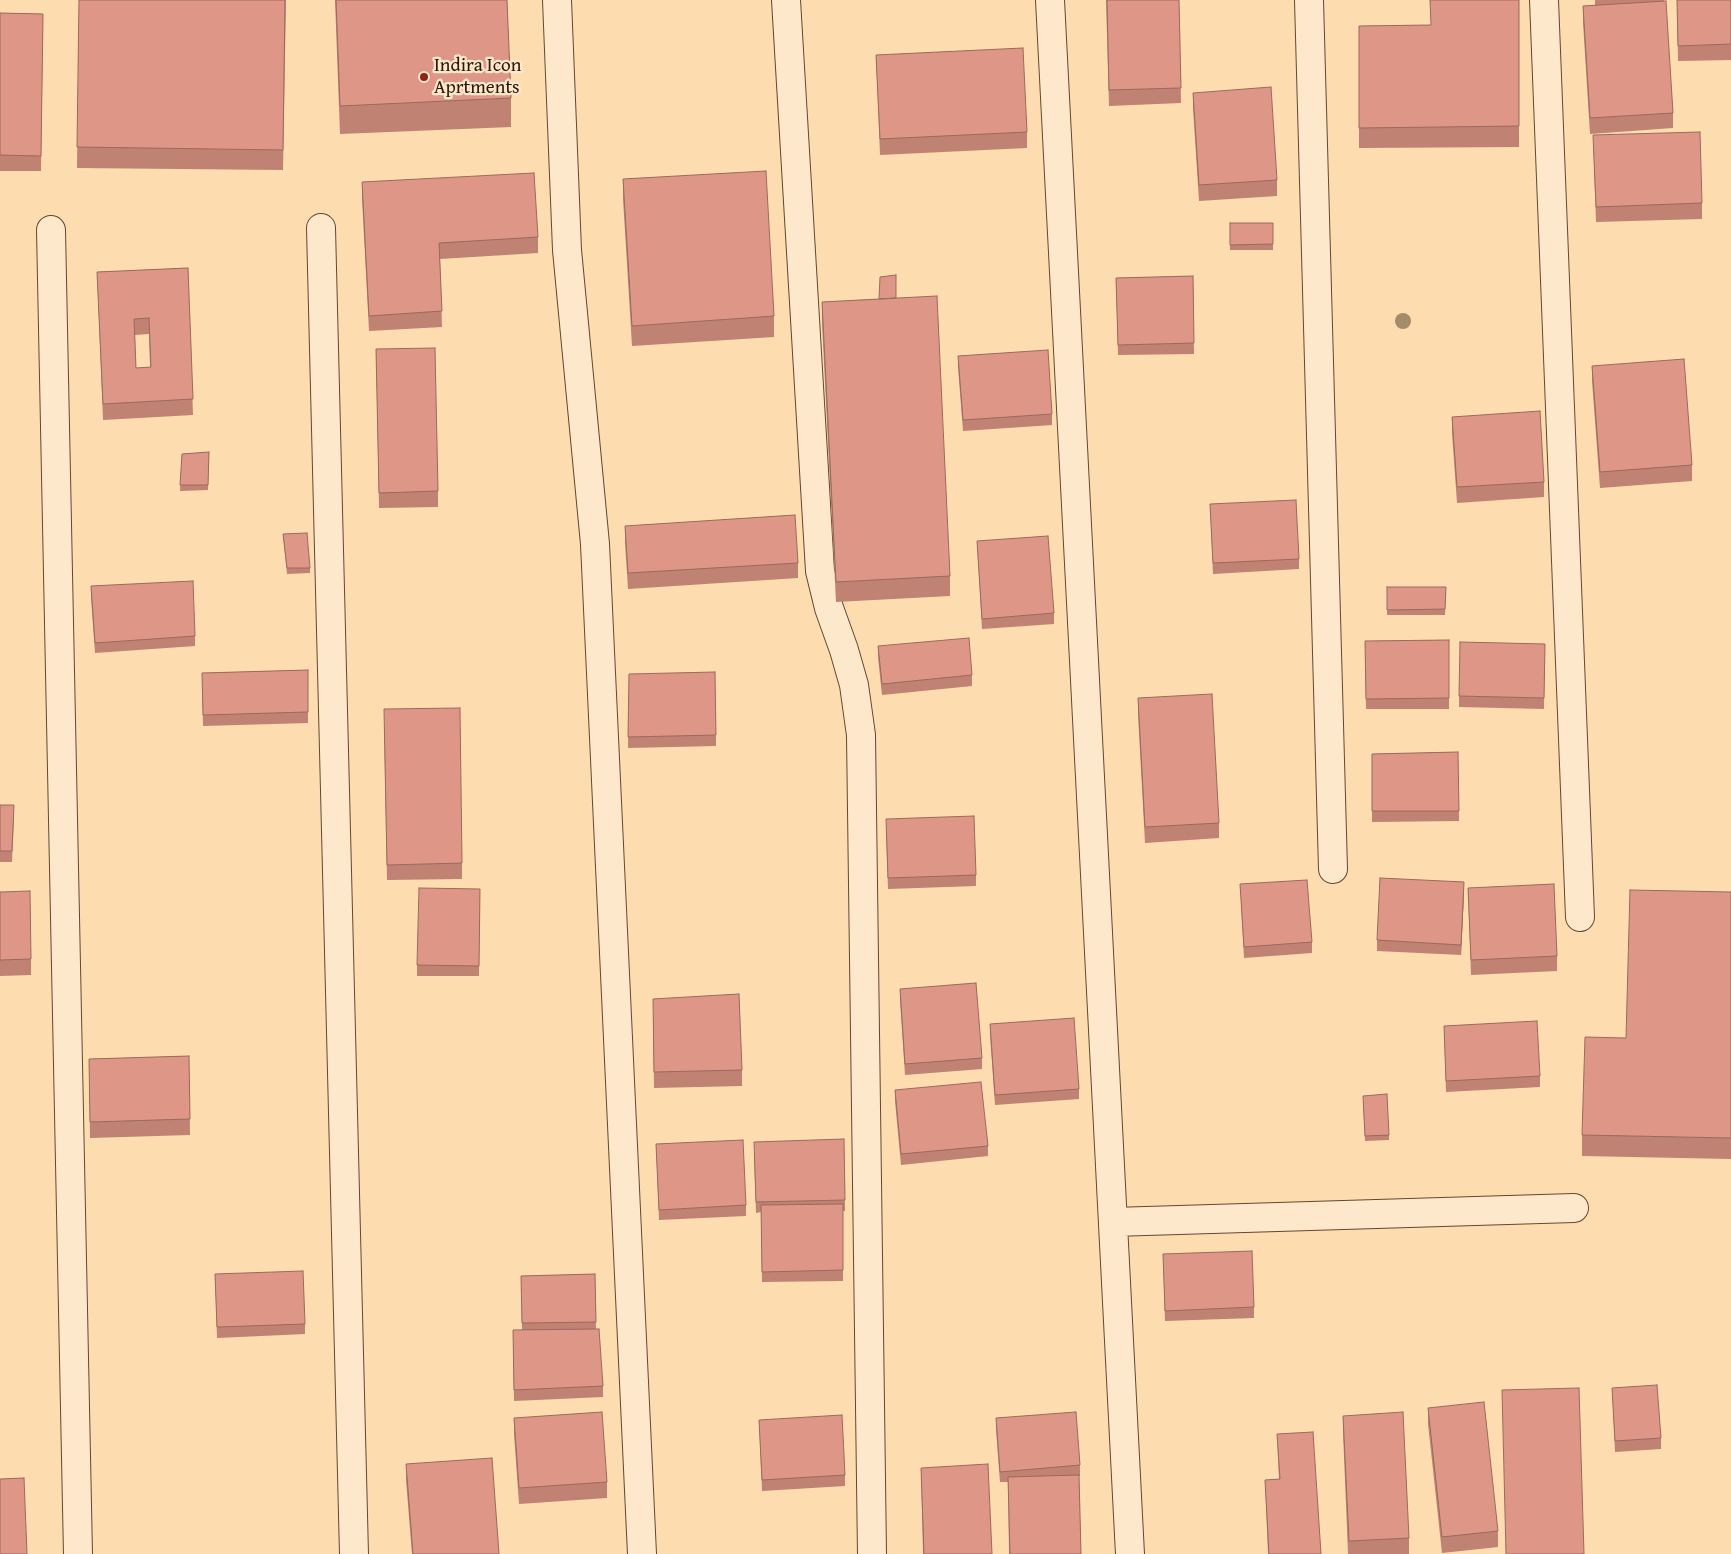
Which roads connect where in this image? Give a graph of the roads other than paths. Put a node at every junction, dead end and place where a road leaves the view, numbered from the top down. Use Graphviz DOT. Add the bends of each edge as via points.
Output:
graph roads {
  1 [pos="557,0"];
  2 [pos="786,0"];
  3 [pos="1050,0"];
  4 [pos="1309,0"];
  5 [pos="1544,0"];
  6 [pos="321,228"];
  7 [pos="51,230"];
  8 [pos="1333,869"];
  9 [pos="1580,918"];
  10 [pos="1574,1208"];
  11 [pos="1112,1222"];
  12 [pos="78,1554"];
  13 [pos="354,1554"];
  14 [pos="642,1554"];
  15 [pos="872,1554"];
  16 [pos="1130,1554"];
  1 -- 14 [label="street" via="567,250 595,544"];
  2 -- 15 [label="street" via="820,571 854,685 861,735"];
  3 -- 11 [label="street"];
  4 -- 8 [label="street"];
  5 -- 9 [label="street"];
  6 -- 13 [label="street"];
  7 -- 12 [label="street"];
  10 -- 11 [label="street"];
  11 -- 16 [label="street"];
}
